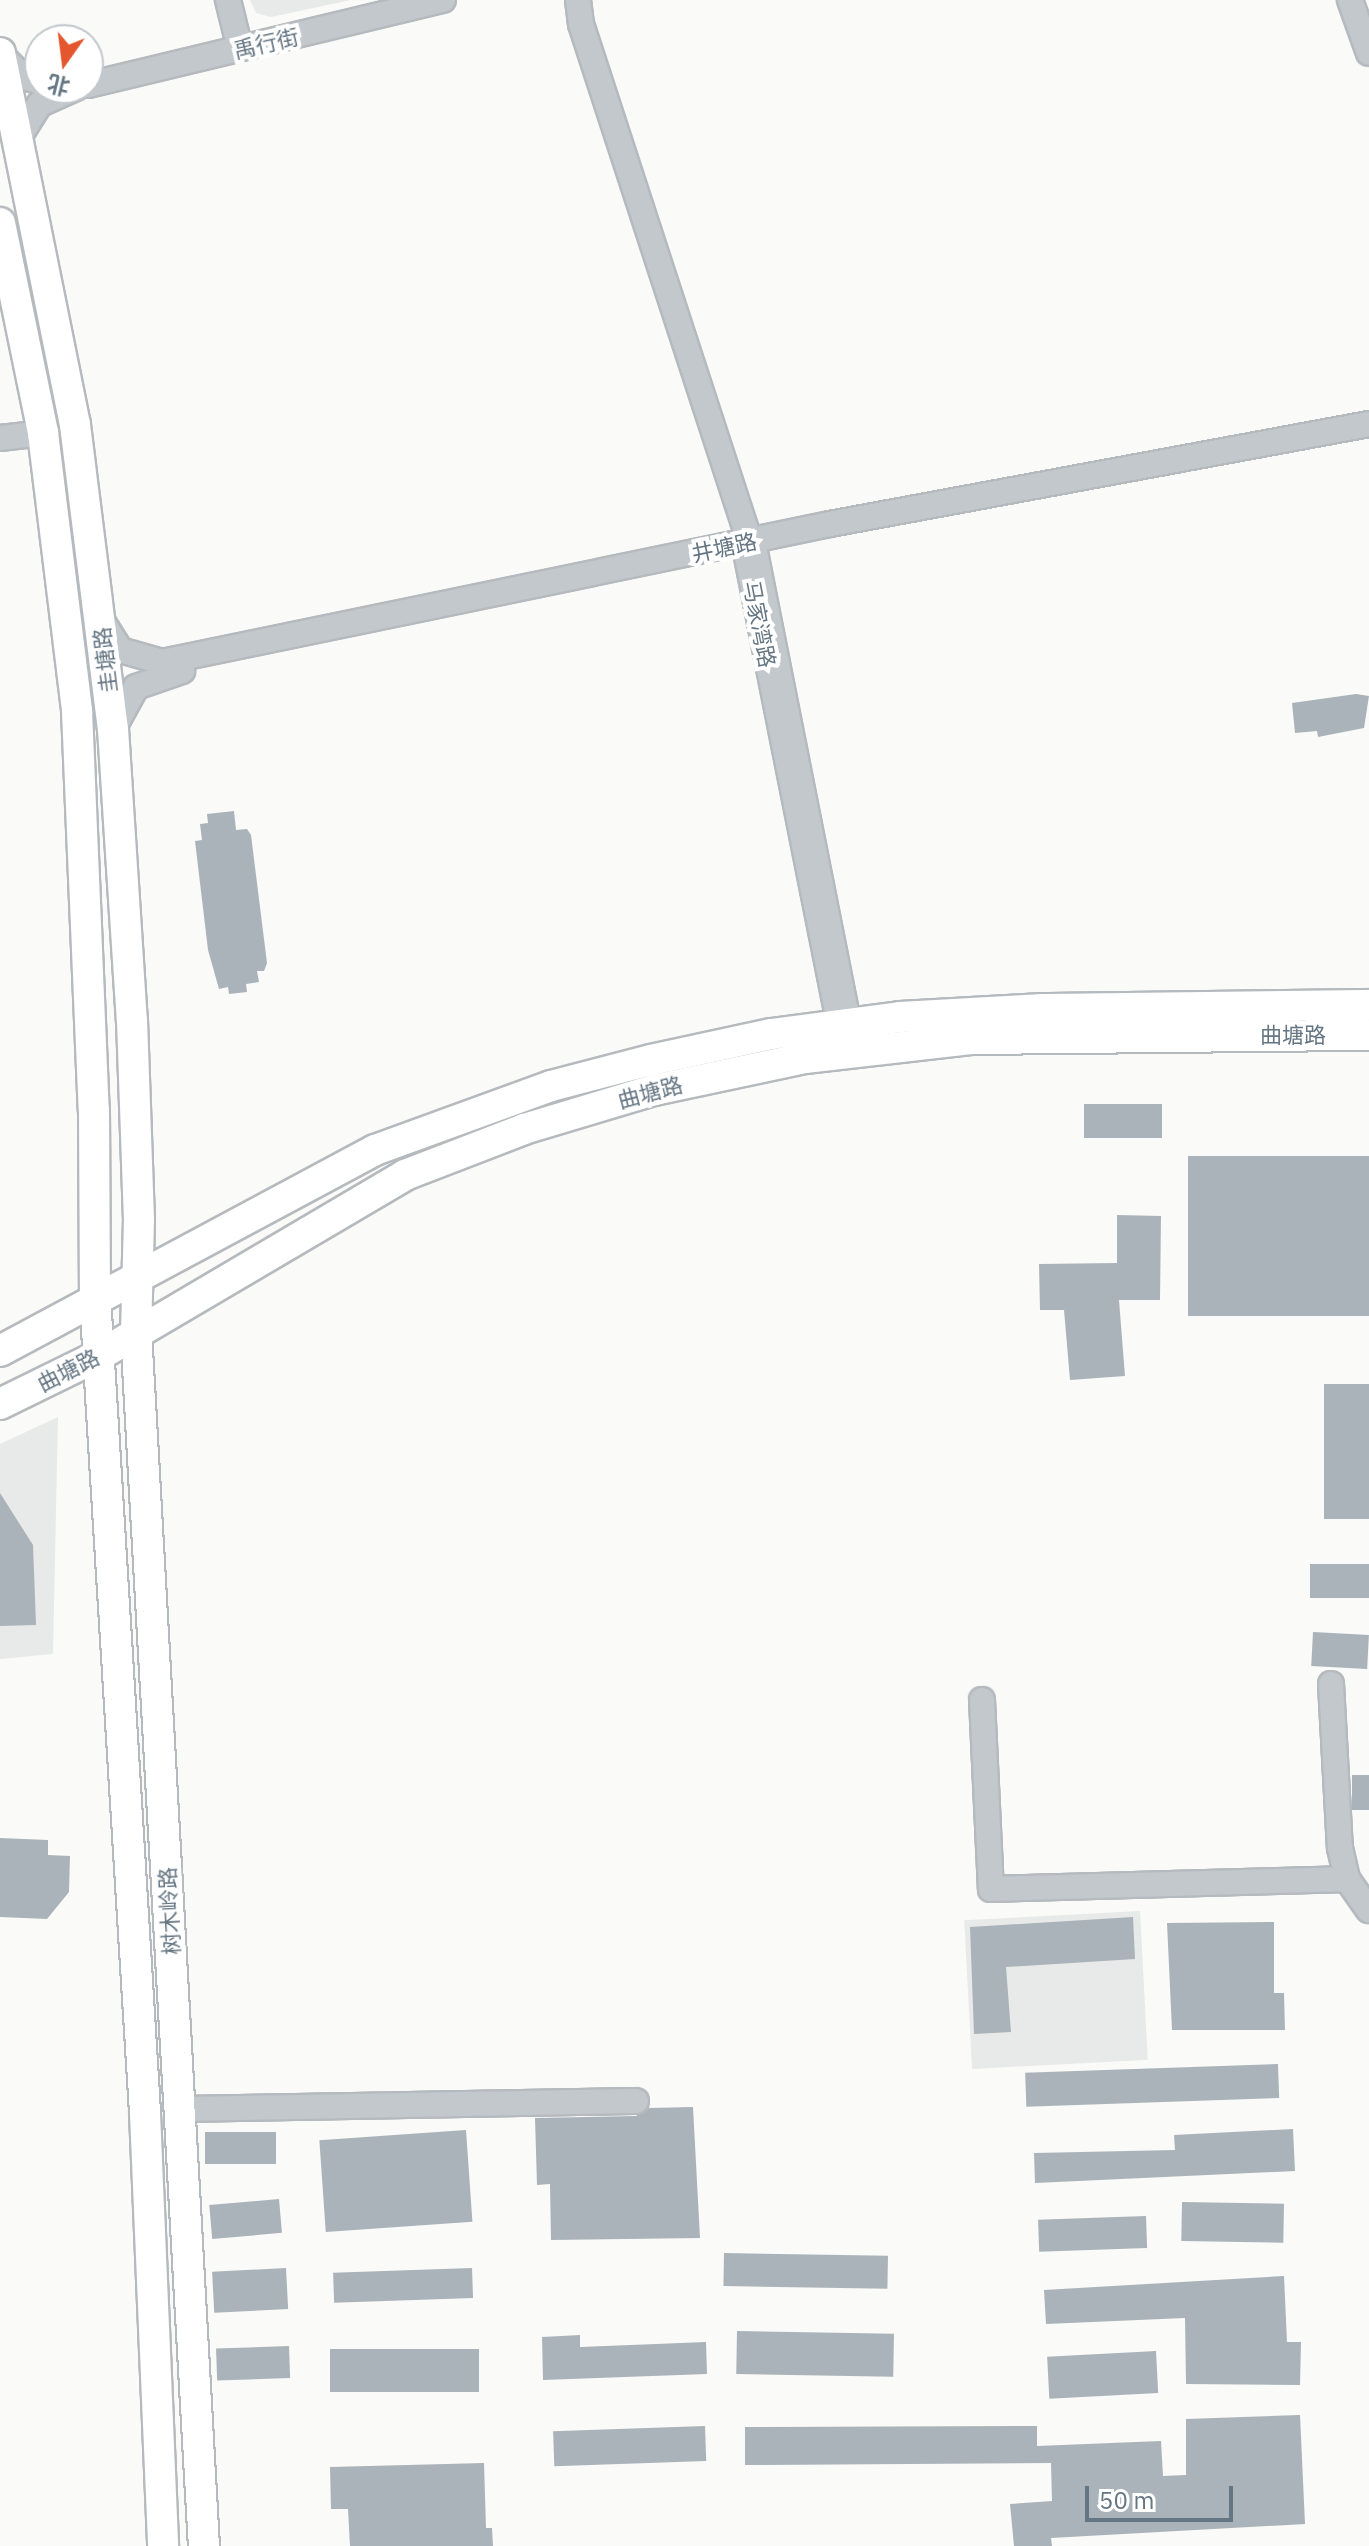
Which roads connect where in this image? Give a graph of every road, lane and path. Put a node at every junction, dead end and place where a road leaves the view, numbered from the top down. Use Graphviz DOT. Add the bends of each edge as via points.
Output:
graph roads {
  1 [pos="228,0"];
  2 [pos="396,0"];
  3 [pos="443,0"];
  4 [pos="578,0"];
  5 [pos="1350,0"];
  6 [pos="239,44"];
  7 [pos="1369,53"];
  8 [pos="0,54"];
  9 [pos="104,72"];
  10 [pos="24,77"];
  11 [pos="104,81"];
  12 [pos="40,104"];
  13 [pos="19,137"];
  14 [pos="0,223"];
  15 [pos="1369,424"];
  16 [pos="43,433"];
  17 [pos="1369,435"];
  18 [pos="0,438"];
  19 [pos="749,544"];
  20 [pos="101,617"];
  21 [pos="113,729"];
  22 [pos="1369,1005"];
  23 [pos="1369,1035"];
  24 [pos="847,1038"];
  25 [pos="137,1276"];
  26 [pos="95,1297"];
  27 [pos="136,1331"];
  28 [pos="0,1351"];
  29 [pos="98,1356"];
  30 [pos="0,1404"];
  31 [pos="1331,1684"];
  32 [pos="982,1700"];
  33 [pos="1347,1879"];
  34 [pos="1369,1910"];
  35 [pos="636,2101"];
  36 [pos="180,2109"];
  37 [pos="163,2546"];
  38 [pos="204,2546"];
  1 -- 6 [label="street"];
  2 -- 6 [label="street, 禹行街"];
  3 -- 6 [label="street, 禹行街"];
  4 -- 19 [label="street, 马家湾路" via="581,24"];
  5 -- 7 [label="street"];
  6 -- 9 [label="street, 禹行街"];
  6 -- 11 [label="street, 禹行街"];
  8 -- 10 [label="street"];
  8 -- 13 [label="main road, 圭塘路"];
  12 -- 13 [label="street"];
  13 -- 20 [label="main road, 圭塘路" via="72,411"];
  14 -- 16 [label="main road, 圭塘路"];
  15 -- 19 [label="street, 井塘路"];
  16 -- 18 [label="street"];
  16 -- 26 [label="main road, 圭塘路" via="77,711 94,1110"];
  17 -- 19 [label="street, 井塘路"];
  19 -- 20 [label="street, 井塘路" via="162,662 120,650"];
  19 -- 21 [label="street, 井塘路" via="163,675 136,687"];
  19 -- 24 [label="street, 马家湾路"];
  20 -- 21 [label="main road, 圭塘路"];
  21 -- 25 [label="main road, 圭塘路" via="132,1020"];
  22 -- 24 [label="main road, 曲塘路" via="1043,1009"];
  23 -- 24 [label="main road, 曲塘路"];
  24 -- 25 [label="main road, 曲塘路" via="771,1034 551,1086 328,1172"];
  24 -- 27 [label="main road, 曲塘路" via="524,1129 405,1175"];
  25 -- 26 [label="main road, 曲塘路"];
  25 -- 27 [label="main road, 树木岭路"];
  26 -- 28 [label="main road, 曲塘路"];
  26 -- 29 [label="main road, 树木岭路"];
  27 -- 29 [label="main road, 曲塘路"];
  27 -- 36 [label="main road, 树木岭路"];
  29 -- 30 [label="main road, 曲塘路"];
  29 -- 37 [label="main road, 树木岭路" via="145,2113"];
  31 -- 33 [label="street" via="1340,1848"];
  32 -- 33 [label="street" via="991,1889"];
  33 -- 34 [label="street"];
  35 -- 36 [label="street"];
  36 -- 38 [label="main road, 树木岭路"];
}
